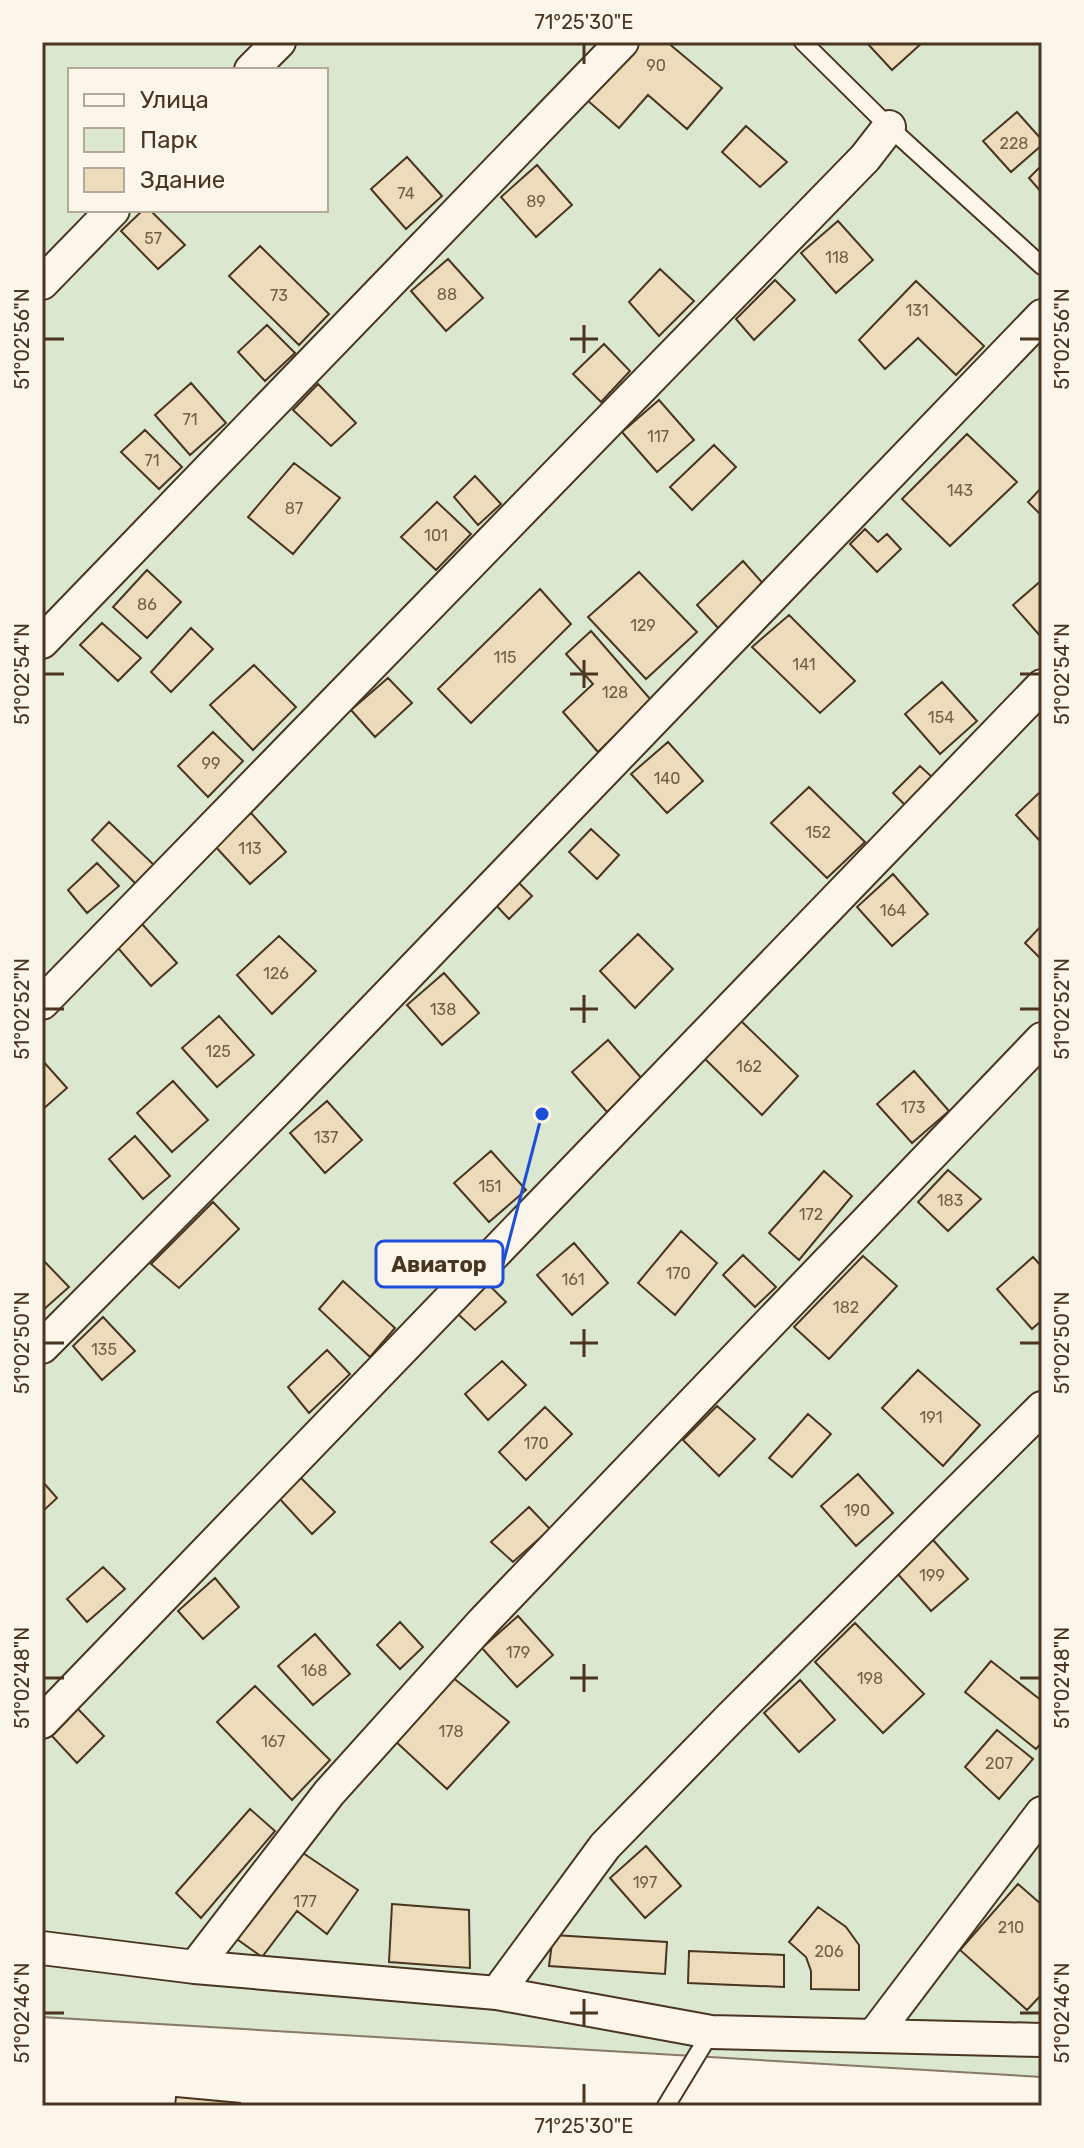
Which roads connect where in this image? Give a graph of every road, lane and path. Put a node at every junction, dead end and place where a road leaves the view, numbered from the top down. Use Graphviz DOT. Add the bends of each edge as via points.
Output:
graph roads {
  1 [pos="279,42"];
  2 [pos="622,42"];
  3 [pos="803,42"];
  4 [pos="253,68"];
  5 [pos="889,127"];
  6 [pos="111,212"];
  7 [pos="1042,266"];
  8 [pos="42,283"];
  9 [pos="1042,316"];
  10 [pos="42,642"];
  11 [pos="1042,686"];
  12 [pos="42,1003"];
  13 [pos="1042,1039"];
  14 [pos="42,1347"];
  15 [pos="1042,1408"];
  16 [pos="42,1722"];
  17 [pos="1042,1813"];
  18 [pos="42,1948"];
  19 [pos="195,1967"];
  20 [pos="497,1993"];
  21 [pos="711,2032"];
  22 [pos="874,2035"];
  23 [pos="1042,2040"];
  24 [pos="666,2106"];
  1 -- 4 [label="street"];
  2 -- 10 [label="street"];
  3 -- 5 [label="lane"];
  5 -- 7 [label="lane"];
  5 -- 12 [label="street" via="865,158"];
  6 -- 8 [label="street"];
  9 -- 14 [label="street"];
  11 -- 16 [label="street"];
  13 -- 19 [label="street" via="483,1622 329,1793"];
  15 -- 20 [label="street" via="605,1846"];
  17 -- 22 [label="street"];
  18 -- 19 [label="street"];
  19 -- 20 [label="street"];
  20 -- 21 [label="street"];
  21 -- 22 [label="street"];
  21 -- 24 [label="lane"];
  22 -- 23 [label="street"];
}
